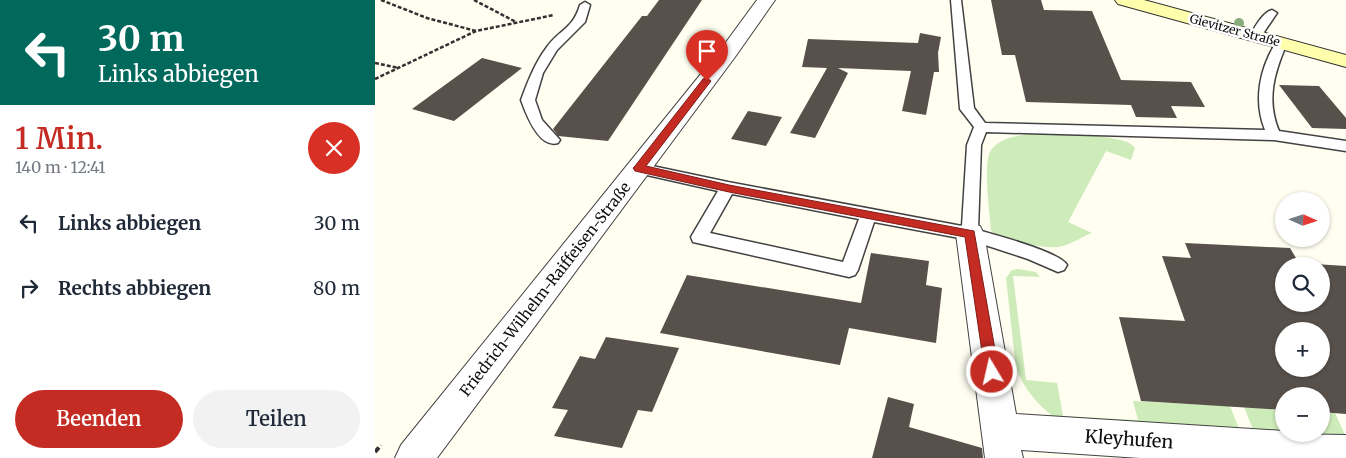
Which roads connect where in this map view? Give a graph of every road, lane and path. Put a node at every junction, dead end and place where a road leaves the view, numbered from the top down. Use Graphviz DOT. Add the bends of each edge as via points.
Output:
graph roads {
  1 [pos="381,0"];
  2 [pos="474,0"];
  3 [pos="766,0"];
  4 [pos="956,0"];
  5 [pos="1124,0"];
  6 [pos="585,2"];
  7 [pos="1272,13"];
  8 [pos="517,22"];
  9 [pos="476,31"];
  10 [pos="1256,36"];
  11 [pos="1281,42"];
  12 [pos="1346,61"];
  13 [pos="375,63"];
  14 [pos="400,68"];
  15 [pos="375,79"];
  16 [pos="981,127"];
  17 [pos="1274,135"];
  18 [pos="553,140"];
  19 [pos="1346,146"];
  20 [pos="638,168"];
  21 [pos="729,188"];
  22 [pos="869,214"];
  23 [pos="970,234"];
  24 [pos="1058,265"];
  25 [pos="1002,444"];
  26 [pos="1346,453"];
  27 [pos="414,458"];
  1 -- 9 [label="path" via="443,24"];
  2 -- 8 [label="path"];
  3 -- 20 [label="street, Friedrich-Wilhelm-Raiffeisen-Straße"];
  4 -- 16 [label="lane" via="967,109"];
  5 -- 10 [label="main road, Gievitzer Straße"];
  6 -- 8 [label="path" via="552,16"];
  6 -- 18 [label="lane" via="581,20 552,48 537,73 528,100 536,122"];
  7 -- 10 [label="lane"];
  8 -- 9 [label="path"];
  9 -- 14 [label="path"];
  10 -- 11 [label="main road, Gievitzer Straße"];
  11 -- 12 [label="main road, Gievitzer Straße"];
  11 -- 17 [label="lane" via="1265,85 1265,112"];
  13 -- 14 [label="path"];
  14 -- 15 [label="path"];
  16 -- 17 [label="lane"];
  16 -- 23 [label="lane" via="974,145"];
  17 -- 19 [label="lane"];
  20 -- 21 [label="lane"];
  20 -- 27 [label="street, Friedrich-Wilhelm-Raiffeisen-Straße"];
  21 -- 22 [label="lane"];
  21 -- 22 [label="lane" via="699,236 849,270"];
  22 -- 23 [label="lane"];
  23 -- 24 [label="lane"];
  23 -- 25 [label="street, Kleyhufen"];
  25 -- 26 [label="street, Kleyhufen"];
}
